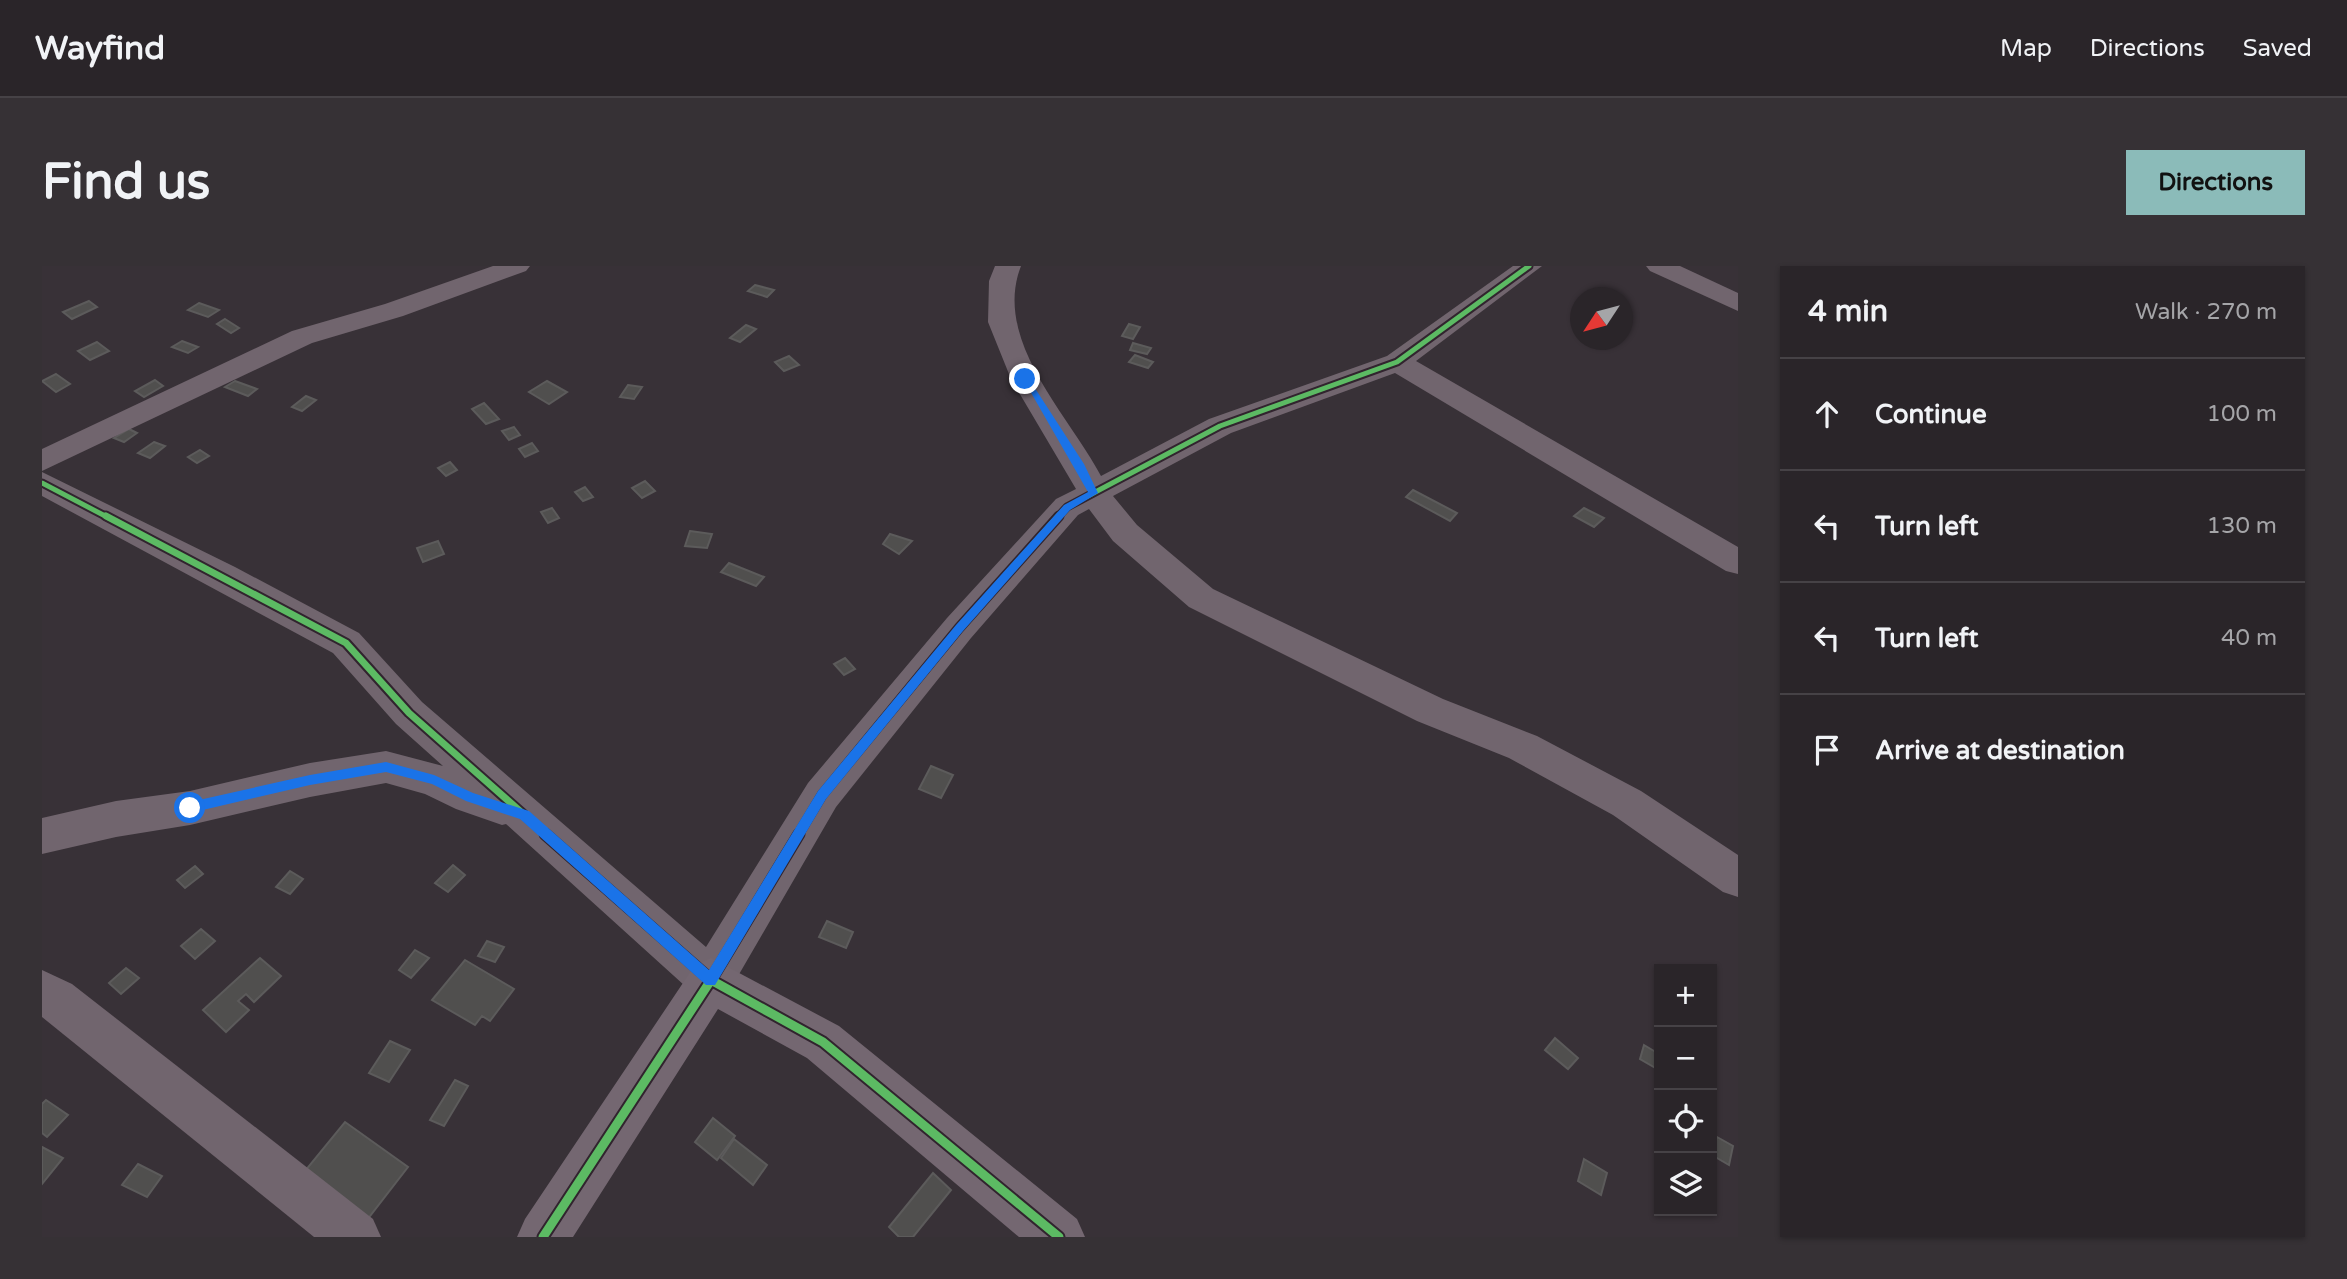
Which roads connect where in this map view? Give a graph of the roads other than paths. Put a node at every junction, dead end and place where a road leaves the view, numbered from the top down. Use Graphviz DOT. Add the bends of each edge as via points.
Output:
graph roads {
  1 [pos="517,266"];
  2 [pos="1008,266"];
  3 [pos="1529,266"];
  4 [pos="1659,266"];
  5 [pos="1738,303"];
  6 [pos="1397,362"];
  7 [pos="42,461"];
  8 [pos="42,483"];
  9 [pos="1094,493"];
  10 [pos="1738,562"];
  11 [pos="524,815"];
  12 [pos="42,836"];
  13 [pos="1738,878"];
  14 [pos="711,980"];
  15 [pos="42,992"];
  16 [pos="355,1237"];
  17 [pos="542,1237"];
  18 [pos="1059,1237"];
  1 -- 7 [label="street" via="302,337"];
  2 -- 9 [label="street" via="1002,281 1000,322 1025,379"];
  3 -- 6 [label="street"];
  4 -- 5 [label="street"];
  6 -- 9 [label="street" via="1220,426"];
  6 -- 10 [label="street"];
  8 -- 11 [label="street" via="346,643 409,713"];
  9 -- 13 [label="street" via="1125,533 1201,598 1430,710 1523,747 1627,803"];
  9 -- 14 [label="street" via="1067,508 1049,527 822,795"];
  11 -- 12 [label="street" via="386,767"];
  11 -- 14 [label="street"];
  14 -- 17 [label="street"];
  14 -- 18 [label="street" via="822,1042"];
  15 -- 16 [label="street"];
}
